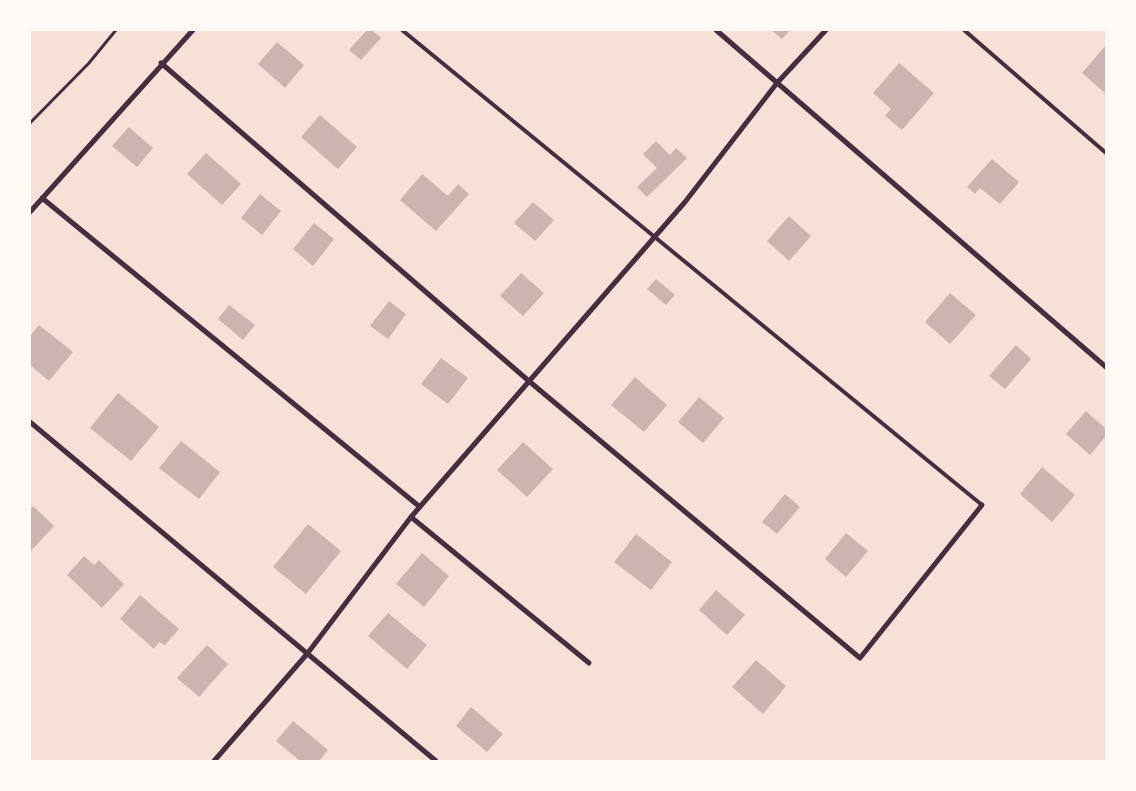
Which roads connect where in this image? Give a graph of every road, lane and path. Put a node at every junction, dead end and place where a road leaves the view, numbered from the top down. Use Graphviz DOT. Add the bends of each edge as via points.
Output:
graph roads {
  1 [pos="116,30"];
  2 [pos="193,30"];
  3 [pos="402,30"];
  4 [pos="716,30"];
  5 [pos="826,30"];
  6 [pos="964,30"];
  7 [pos="161,63"];
  8 [pos="777,83"];
  9 [pos="30,123"];
  10 [pos="1106,153"];
  11 [pos="42,198"];
  12 [pos="30,212"];
  13 [pos="655,237"];
  14 [pos="1106,367"];
  15 [pos="530,382"];
  16 [pos="30,422"];
  17 [pos="982,505"];
  18 [pos="420,507"];
  19 [pos="411,517"];
  20 [pos="307,654"];
  21 [pos="589,663"];
  22 [pos="214,761"];
  23 [pos="436,761"];
  1 -- 9 [label="path" via="89,63"];
  2 -- 7 [label="street"];
  3 -- 13 [label="lane"];
  4 -- 8 [label="street"];
  5 -- 8 [label="street"];
  6 -- 10 [label="lane"];
  7 -- 11 [label="street"];
  7 -- 15 [label="street"];
  8 -- 13 [label="street"];
  8 -- 14 [label="street"];
  11 -- 12 [label="street"];
  11 -- 18 [label="street"];
  13 -- 15 [label="street"];
  13 -- 17 [label="lane"];
  15 -- 17 [label="street" via="860,658"];
  15 -- 18 [label="street"];
  16 -- 20 [label="street"];
  18 -- 19 [label="street"];
  19 -- 20 [label="street"];
  19 -- 21 [label="street"];
  20 -- 22 [label="street"];
  20 -- 23 [label="street"];
}
